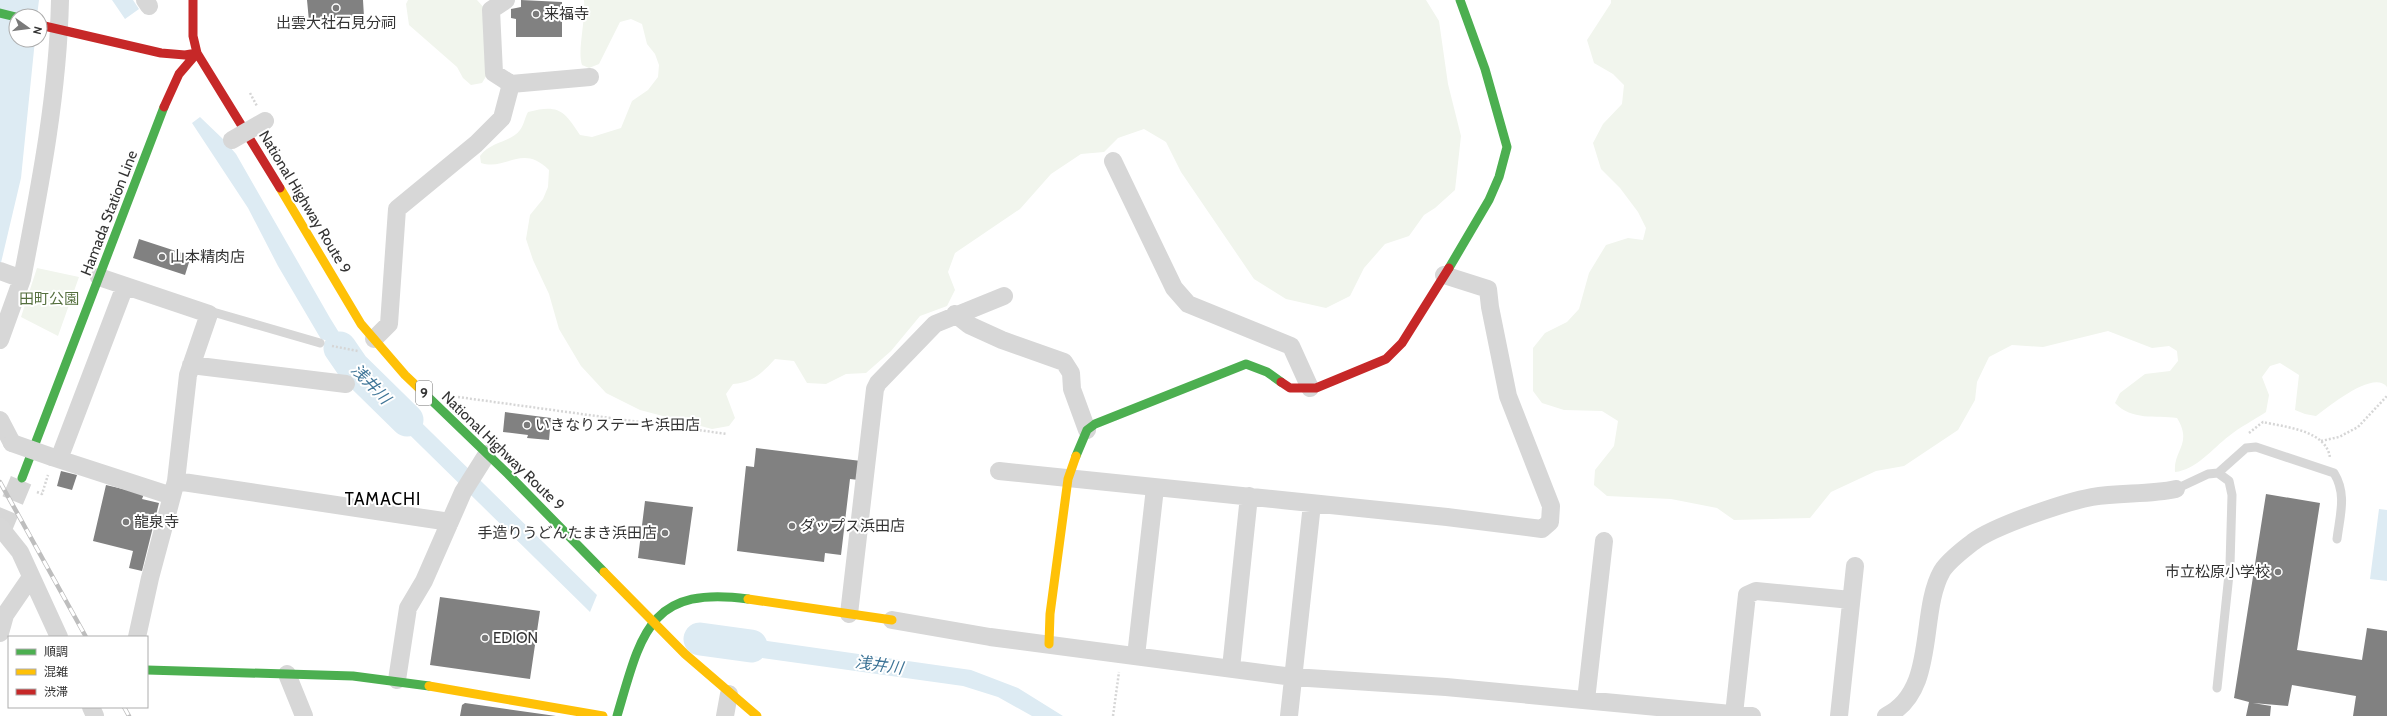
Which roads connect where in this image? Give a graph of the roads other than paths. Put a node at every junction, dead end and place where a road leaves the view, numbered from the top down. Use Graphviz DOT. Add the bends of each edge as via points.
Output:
graph roads {
  1 [pos="60,0"];
  2 [pos="193,0"];
  3 [pos="1460,0"];
  4 [pos="500,2"];
  5 [pos="48,27"];
  6 [pos="55,29"];
  7 [pos="197,53"];
  8 [pos="590,77"];
  9 [pos="511,84"];
  10 [pos="265,121"];
  11 [pos="232,140"];
  12 [pos="1113,161"];
  13 [pos="12,275"];
  14 [pos="1444,275"];
  15 [pos="98,277"];
  16 [pos="125,286"];
  17 [pos="1004,296"];
  18 [pos="209,314"];
  19 [pos="955,314"];
  20 [pos="374,339"];
  21 [pos="0,340"];
  22 [pos="320,343"];
  23 [pos="191,366"];
  24 [pos="346,384"];
  25 [pos="1310,388"];
  26 [pos="0,420"];
  27 [pos="1087,430"];
  28 [pos="487,454"];
  29 [pos="56,458"];
  30 [pos="999,471"];
  31 [pos="2218,473"];
  32 [pos="22,478"];
  33 [pos="1068,479"];
  34 [pos="1154,488"];
  35 [pos="174,489"];
  36 [pos="2176,489"];
  37 [pos="1249,496"];
  38 [pos="1312,504"];
  39 [pos="450,522"];
  40 [pos="0,528"];
  41 [pos="2337,539"];
  42 [pos="1604,541"];
  43 [pos="1855,566"];
  44 [pos="31,578"];
  45 [pos="1851,600"];
  46 [pos="849,614"];
  47 [pos="892,620"];
  48 [pos="653,621"];
  49 [pos="0,633"];
  50 [pos="59,636"];
  51 [pos="137,636"];
  52 [pos="1049,644"];
  53 [pos="1128,655"];
  54 [pos="1232,668"];
  55 [pos="148,670"];
  56 [pos="287,674"];
  57 [pos="1294,677"];
  58 [pos="397,680"];
  59 [pos="2217,688"];
  60 [pos="729,694"];
  61 [pos="1586,700"];
  62 [pos="1734,714"];
  63 [pos="304,716"];
  64 [pos="603,716"];
  65 [pos="617,716"];
  66 [pos="725,716"];
  67 [pos="758,716"];
  68 [pos="1289,716"];
  69 [pos="1752,716"];
  70 [pos="1839,716"];
  71 [pos="1886,716"];
  1 -- 6 [label="street"];
  2 -- 7 [label="main road, National Highway Route 9 / 9"];
  3 -- 14 [label="main road" via="1481,57 1507,147 1499,177 1489,200"];
  4 -- 9 [label="street" via="491,10 494,73"];
  5 -- 6 [label="main road"];
  6 -- 7 [label="main road" via="161,53"];
  6 -- 13 [label="street" via="44,169"];
  7 -- 15 [label="main road, Hamada Station Line" via="179,74 172,87"];
  7 -- 20 [label="main road, National Highway Route 9 / 9" via="361,324"];
  8 -- 9 [label="street"];
  9 -- 20 [label="street" via="502,118 476,144 397,209 389,324"];
  10 -- 11 [label="street, bridge"];
  12 -- 25 [label="street" via="1174,288 1188,304 1291,346"];
  13 -- 21 [label="street"];
  14 -- 25 [label="main road" via="1402,343 1386,359 1336,381"];
  14 -- 38 [label="street" via="1488,290 1508,396 1551,506 1550,522 1542,529"];
  15 -- 16 [label="street"];
  15 -- 32 [label="main road, Hamada Station Line"];
  16 -- 18 [label="street"];
  16 -- 29 [label="street"];
  17 -- 19 [label="street"];
  18 -- 22 [label="lane" via="213,312"];
  18 -- 23 [label="street"];
  19 -- 27 [label="street" via="969,325 1002,340 1064,362 1071,373 1072,389"];
  19 -- 46 [label="street" via="925,332 881,379 875,389"];
  20 -- 28 [label="main road, National Highway Route 9 / 9" via="405,375"];
  23 -- 24 [label="street"];
  23 -- 35 [label="street"];
  25 -- 27 [label="main road" via="1290,388 1267,372 1246,364 1121,413"];
  26 -- 29 [label="street, bridge" via="12,443"];
  27 -- 33 [label="main road"];
  28 -- 39 [label="street" via="463,492"];
  28 -- 48 [label="main road, National Highway Route 9 / 9"];
  29 -- 35 [label="street"];
  30 -- 33 [label="street"];
  31 -- 36 [label="lane" via="2208,474"];
  31 -- 41 [label="lane" via="2246,448 2256,447 2334,473 2343,493"];
  31 -- 59 [label="lane" via="2229,481 2232,496 2230,565"];
  33 -- 34 [label="street"];
  33 -- 52 [label="main road" via="1050,614"];
  34 -- 37 [label="street"];
  34 -- 53 [label="street"];
  35 -- 39 [label="street"];
  35 -- 51 [label="street"];
  36 -- 71 [label="street" via="2091,498 2036,514 1974,541 1946,565 1942,572 1936,588 1926,646 1916,682 1902,706"];
  37 -- 38 [label="street"];
  37 -- 54 [label="street"];
  38 -- 57 [label="street"];
  39 -- 58 [label="street" via="424,581 408,608"];
  40 -- 44 [label="street" via="20,552"];
  42 -- 61 [label="street"];
  43 -- 45 [label="street"];
  44 -- 49 [label="street" via="5,615"];
  44 -- 50 [label="street"];
  45 -- 62 [label="street" via="1756,591 1747,596"];
  45 -- 70 [label="street"];
  46 -- 47 [label="main road"];
  46 -- 48 [label="main road" via="710,596 682,603"];
  47 -- 52 [label="street"];
  48 -- 60 [label="main road, National Highway Route 9 / 9"];
  48 -- 65 [label="main road" via="642,641"];
  52 -- 53 [label="street"];
  53 -- 54 [label="street"];
  54 -- 57 [label="street"];
  55 -- 56 [label="main road"];
  56 -- 58 [label="main road"];
  56 -- 63 [label="street"];
  57 -- 61 [label="street"];
  57 -- 68 [label="street"];
  58 -- 64 [label="main road"];
  60 -- 66 [label="street"];
  60 -- 67 [label="main road, National Highway Route 9 / 9"];
  61 -- 62 [label="street"];
  62 -- 69 [label="street"];
}
